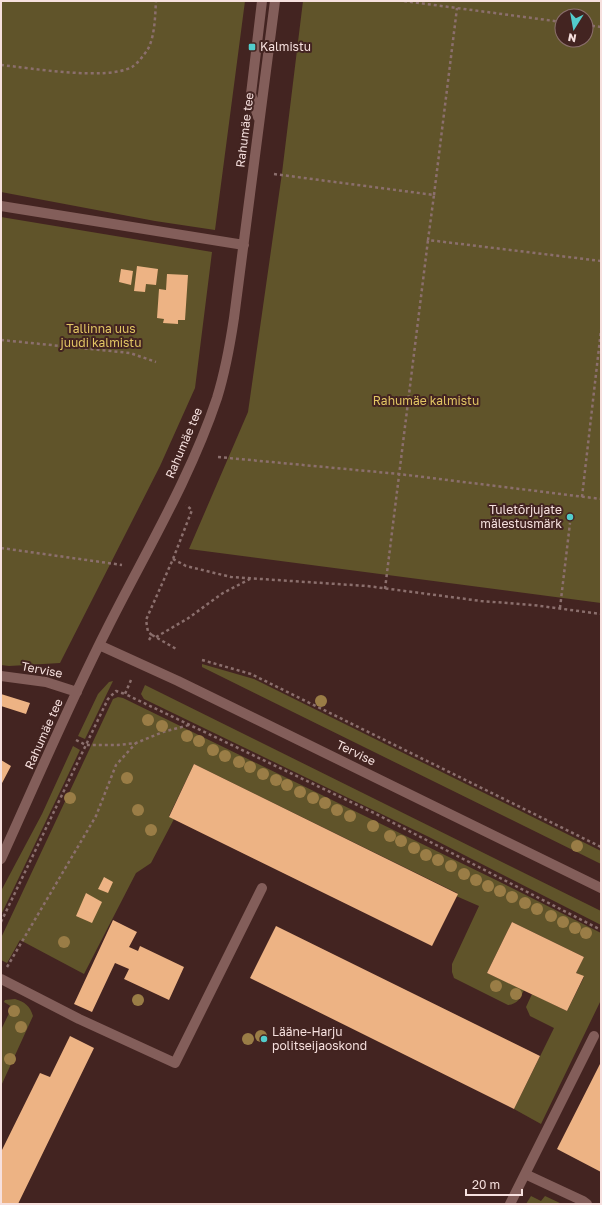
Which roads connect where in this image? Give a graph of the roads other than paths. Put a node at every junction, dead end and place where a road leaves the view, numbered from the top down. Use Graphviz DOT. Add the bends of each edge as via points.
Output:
graph roads {
  1 [pos="262,1"];
  2 [pos="275,1"];
  3 [pos="260,121"];
  4 [pos="1,206"];
  5 [pos="244,244"];
  6 [pos="99,645"];
  7 [pos="1,676"];
  8 [pos="77,692"];
  9 [pos="1,859"];
  10 [pos="262,888"];
  11 [pos="601,888"];
  12 [pos="3,975"];
  13 [pos="594,1036"];
  14 [pos="525,1174"];
  15 [pos="510,1204"];
  16 [pos="587,1204"];
  1 -- 3 [label="street" via="251,94"];
  2 -- 3 [label="street, Rahumäe tee"];
  3 -- 5 [label="street, Rahumäe tee"];
  4 -- 5 [label="street"];
  5 -- 6 [label="street, Rahumäe tee" via="229,348 217,396 202,438"];
  6 -- 8 [label="street, Rahumäe tee"];
  6 -- 11 [label="street, Tervise" via="178,681"];
  7 -- 8 [label="street, Tervise" via="46,682"];
  8 -- 9 [label="street, Rahumäe tee"];
  10 -- 12 [label="street" via="175,1063 79,1019"];
  13 -- 14 [label="street"];
  14 -- 15 [label="street"];
  14 -- 16 [label="street"];
}
